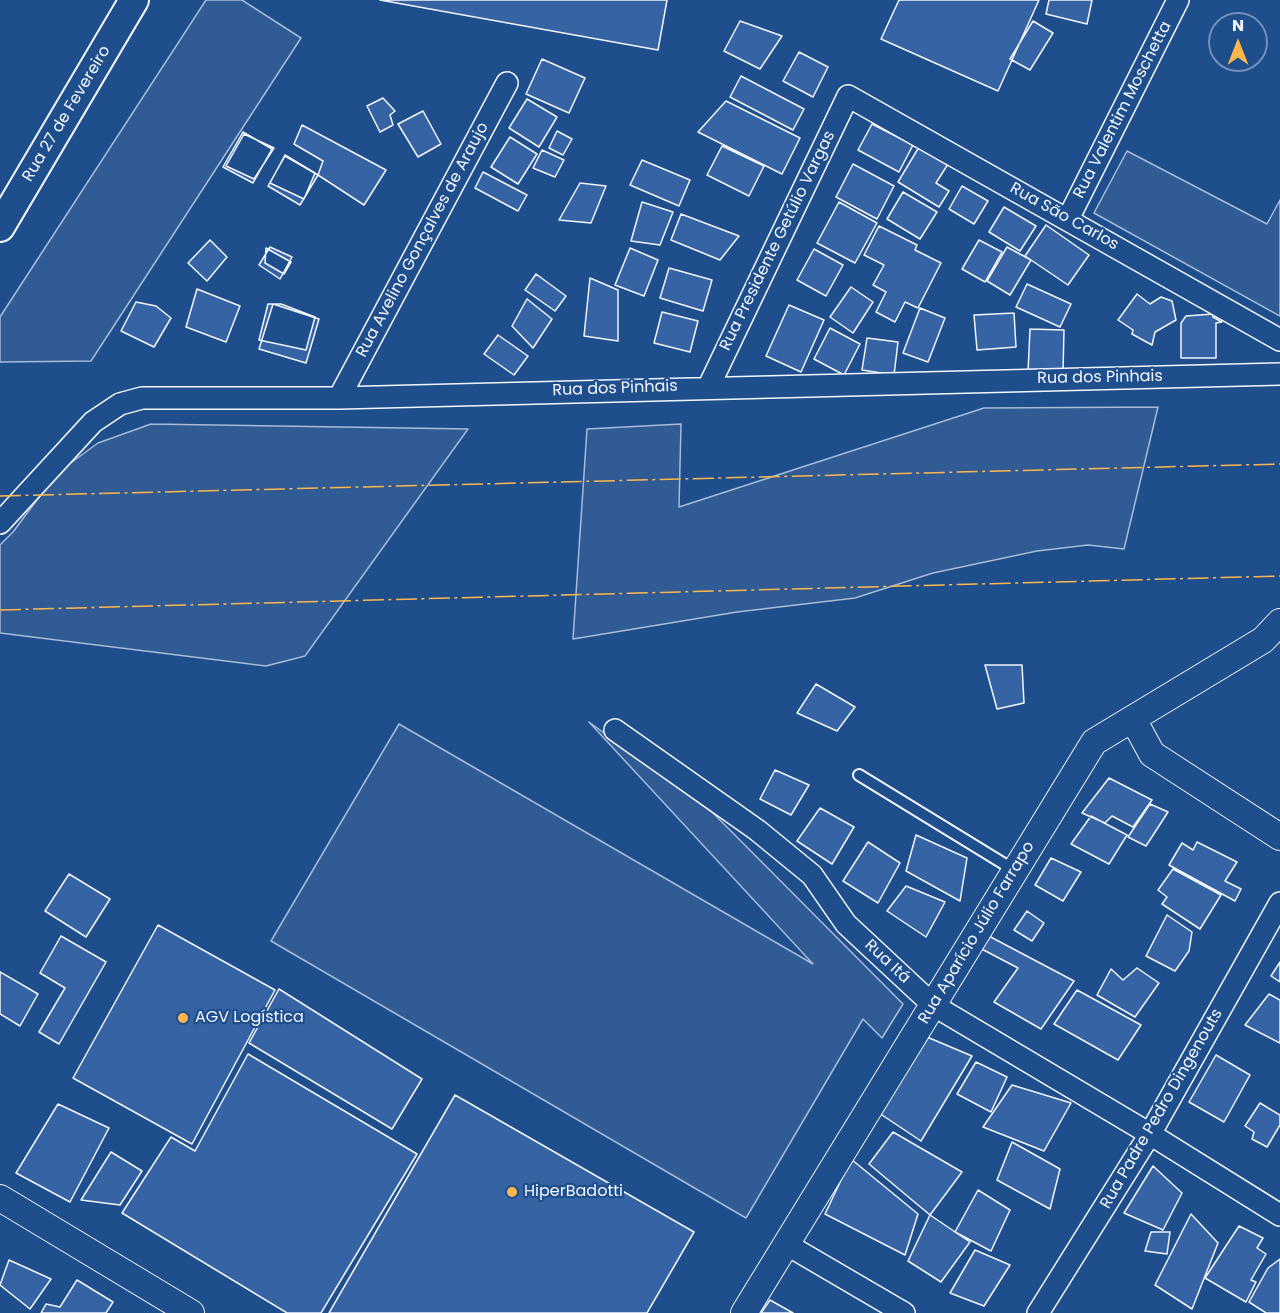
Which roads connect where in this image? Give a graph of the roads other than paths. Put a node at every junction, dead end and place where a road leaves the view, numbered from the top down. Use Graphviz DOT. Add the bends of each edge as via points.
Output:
graph roads {
  1 [pos="134,0"];
  2 [pos="1178,0"];
  3 [pos="507,82"];
  4 [pos="848,96"];
  5 [pos="1068,219"];
  6 [pos="0,227"];
  7 [pos="1280,340"];
  8 [pos="1280,374"];
  9 [pos="709,386"];
  10 [pos="339,398"];
  11 [pos="0,524"];
  12 [pos="1280,622"];
  13 [pos="1132,719"];
  14 [pos="615,730"];
  15 [pos="859,775"];
  16 [pos="1280,837"];
  17 [pos="1014,870"];
  18 [pos="1280,903"];
  19 [pos="933,1005"];
  20 [pos="1150,1134"];
  21 [pos="0,1198"];
  22 [pos="1280,1215"];
  23 [pos="786,1244"];
  24 [pos="179,1310"];
  25 [pos="744,1313"];
  26 [pos="904,1313"];
  27 [pos="1038,1313"];
  1 -- 6 [label="main road, Rua 27 de Fevereiro"];
  2 -- 5 [label="street, Rua Valentim Moschetta"];
  3 -- 10 [label="street, Rua Avelino Gonçalves de Araujo"];
  4 -- 5 [label="street, Rua São Carlos"];
  4 -- 9 [label="street, Rua Presidente Getúlio Vargas"];
  5 -- 7 [label="street, Rua São Carlos"];
  8 -- 9 [label="street, Rua dos Pinhais"];
  9 -- 10 [label="street, Rua dos Pinhais"];
  10 -- 11 [label="street, Rua dos Pinhais" via="142,398 120,404 93,422"];
  12 -- 13 [label="street, Rua Aparício Júlio Farrapo" via="1263,640"];
  13 -- 16 [label="street" via="1152,754"];
  13 -- 17 [label="street, Rua Aparício Júlio Farrapo" via="1094,742"];
  14 -- 19 [label="street, Rua Itá" via="748,824 812,875 846,924"];
  15 -- 17 [label="lane"];
  17 -- 19 [label="street, Rua Aparício Júlio Farrapo"];
  18 -- 20 [label="street, Rua Padre Pedro Dingenouts"];
  19 -- 20 [label="street, Rua Itá"];
  19 -- 23 [label="street, Rua Aparício Júlio Farrapo"];
  20 -- 22 [label="street, Rua Itá"];
  20 -- 27 [label="street, Rua Padre Pedro Dingenouts"];
  21 -- 24 [label="street"];
  23 -- 25 [label="street, Rua Aparício Júlio Farrapo"];
  23 -- 26 [label="street"];
}
